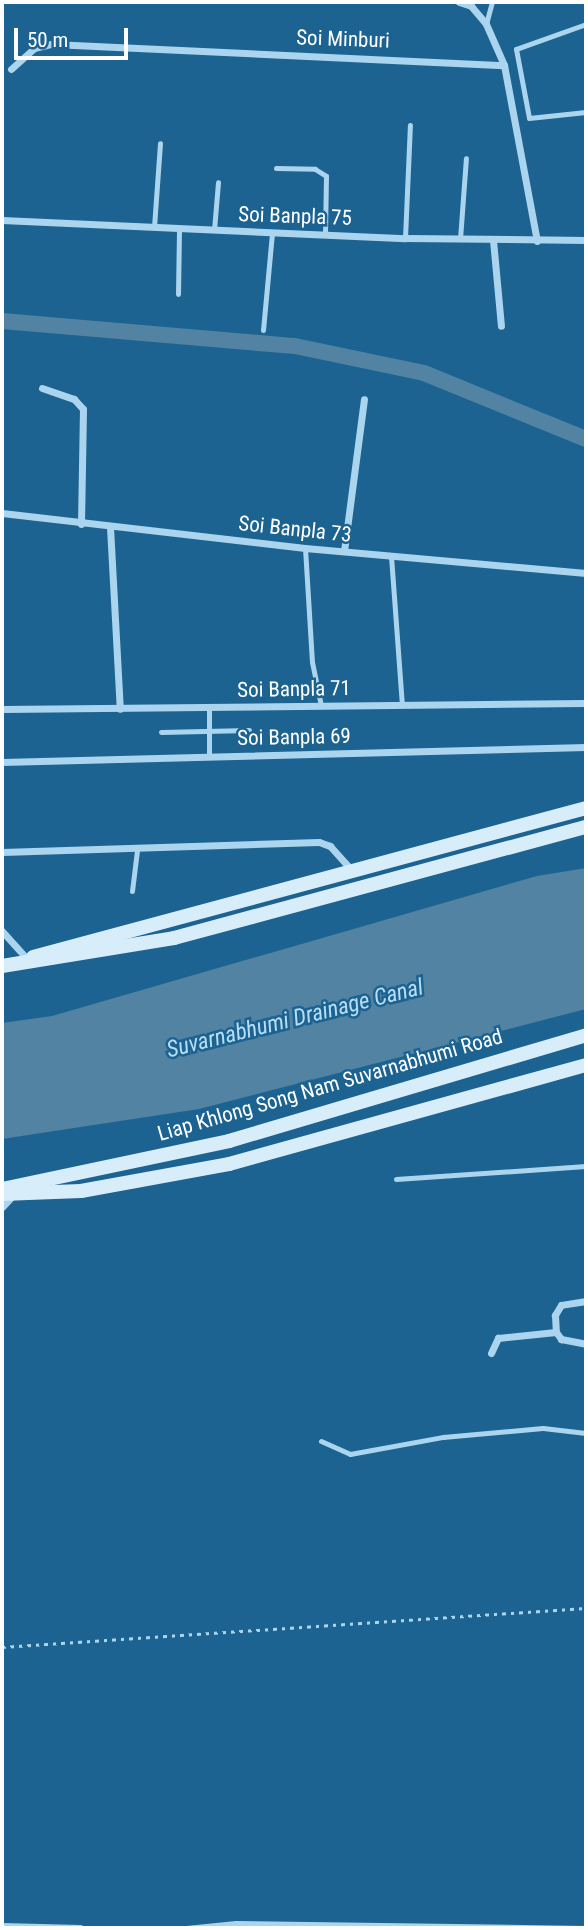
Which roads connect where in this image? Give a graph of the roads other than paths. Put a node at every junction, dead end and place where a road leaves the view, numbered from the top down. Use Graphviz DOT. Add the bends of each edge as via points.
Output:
graph roads {
  1 [pos="459,2"];
  2 [pos="492,2"];
  3 [pos="485,24"];
  4 [pos="586,24"];
  5 [pos="504,65"];
  6 [pos="11,69"];
  7 [pos="586,112"];
  8 [pos="410,125"];
  9 [pos="160,143"];
  10 [pos="466,158"];
  11 [pos="276,168"];
  12 [pos="218,181"];
  13 [pos="2,220"];
  14 [pos="154,227"];
  15 [pos="179,229"];
  16 [pos="214,230"];
  17 [pos="272,233"];
  18 [pos="325,235"];
  19 [pos="405,238"];
  20 [pos="460,239"];
  21 [pos="493,240"];
  22 [pos="586,240"];
  23 [pos="537,241"];
  24 [pos="178,293"];
  25 [pos="501,326"];
  26 [pos="263,330"];
  27 [pos="41,388"];
  28 [pos="364,398"];
  29 [pos="2,513"];
  30 [pos="81,524"];
  31 [pos="110,527"];
  32 [pos="305,548"];
  33 [pos="344,551"];
  34 [pos="391,556"];
  35 [pos="586,573"];
  36 [pos="586,702"];
  37 [pos="402,705"];
  38 [pos="321,706"];
  39 [pos="209,708"];
  40 [pos="2,709"];
  41 [pos="120,709"];
  42 [pos="249,730"];
  43 [pos="209,731"];
  44 [pos="161,732"];
  45 [pos="586,747"];
  46 [pos="209,757"];
  47 [pos="2,762"];
  48 [pos="586,808"];
  49 [pos="586,827"];
  50 [pos="137,850"];
  51 [pos="2,852"];
  52 [pos="351,869"];
  53 [pos="132,891"];
  54 [pos="2,931"];
  55 [pos="27,959"];
  56 [pos="5,966"];
  57 [pos="586,1035"];
  58 [pos="586,1065"];
  59 [pos="586,1166"];
  60 [pos="396,1179"];
  61 [pos="6,1192"];
  62 [pos="2,1207"];
  63 [pos="586,1301"];
  64 [pos="556,1332"];
  65 [pos="586,1344"];
  66 [pos="491,1353"];
  67 [pos="586,1433"];
  68 [pos="321,1441"];
  69 [pos="2,1926"];
  70 [pos="80,1928"];
  71 [pos="186,1928"];
  72 [pos="586,1928"];
  1 -- 3 [label="street" via="471,6"];
  2 -- 3 [label="lane"];
  3 -- 5 [label="street"];
  4 -- 7 [label="lane" via="516,49 529,118"];
  5 -- 6 [label="street, Soi Minburi" via="52,44 34,48"];
  5 -- 23 [label="street"];
  8 -- 19 [label="lane"];
  9 -- 14 [label="lane"];
  10 -- 20 [label="lane"];
  11 -- 18 [label="lane" via="315,169 326,176"];
  12 -- 16 [label="lane"];
  13 -- 14 [label="street, Soi Banpla 75"];
  14 -- 15 [label="street, Soi Banpla 75"];
  15 -- 16 [label="street, Soi Banpla 75"];
  15 -- 24 [label="lane"];
  16 -- 17 [label="street, Soi Banpla 75"];
  17 -- 18 [label="street, Soi Banpla 75"];
  17 -- 26 [label="lane"];
  18 -- 19 [label="street, Soi Banpla 75"];
  19 -- 20 [label="street, Soi Banpla 75"];
  20 -- 21 [label="street, Soi Banpla 75"];
  21 -- 23 [label="street, Soi Banpla 75"];
  21 -- 25 [label="street"];
  22 -- 23 [label="street, Soi Banpla 75"];
  27 -- 30 [label="street" via="74,399 83,409"];
  28 -- 33 [label="street"];
  29 -- 30 [label="street, Soi Banpla 73"];
  30 -- 31 [label="street, Soi Banpla 73"];
  31 -- 32 [label="street, Soi Banpla 73"];
  31 -- 41 [label="street"];
  32 -- 33 [label="street, Soi Banpla 73"];
  32 -- 38 [label="lane" via="312,663"];
  33 -- 34 [label="street, Soi Banpla 73"];
  34 -- 35 [label="street, Soi Banpla 73"];
  34 -- 37 [label="lane"];
  36 -- 37 [label="street, Soi Banpla 71"];
  37 -- 38 [label="street, Soi Banpla 71"];
  38 -- 39 [label="street, Soi Banpla 71"];
  39 -- 41 [label="street, Soi Banpla 71"];
  39 -- 43 [label="lane"];
  40 -- 41 [label="street, Soi Banpla 71"];
  42 -- 43 [label="lane"];
  43 -- 44 [label="lane"];
  43 -- 46 [label="lane"];
  45 -- 46 [label="street, Soi Banpla 69"];
  46 -- 47 [label="street, Soi Banpla 69"];
  48 -- 52 [label="main road"];
  49 -- 56 [label="main road" via="174,938"];
  50 -- 51 [label="street"];
  50 -- 52 [label="street" via="319,842 330,846"];
  50 -- 53 [label="lane"];
  52 -- 55 [label="main road"];
  54 -- 55 [label="street"];
  55 -- 56 [label="main road"];
  57 -- 61 [label="main road, Liap Khlong Song Nam Suvarnabhumi Road" via="229,1141"];
  58 -- 61 [label="main road" via="229,1164 102,1188"];
  59 -- 60 [label="lane"];
  61 -- 62 [label="street"];
  63 -- 64 [label="street" via="561,1305 555,1315"];
  64 -- 65 [label="street" via="568,1344"];
  64 -- 66 [label="street" via="498,1338"];
  67 -- 68 [label="lane" via="543,1429 443,1437 350,1454"];
  69 -- 70 [label="street"];
  71 -- 72 [label="lane" via="236,1923"];
}
